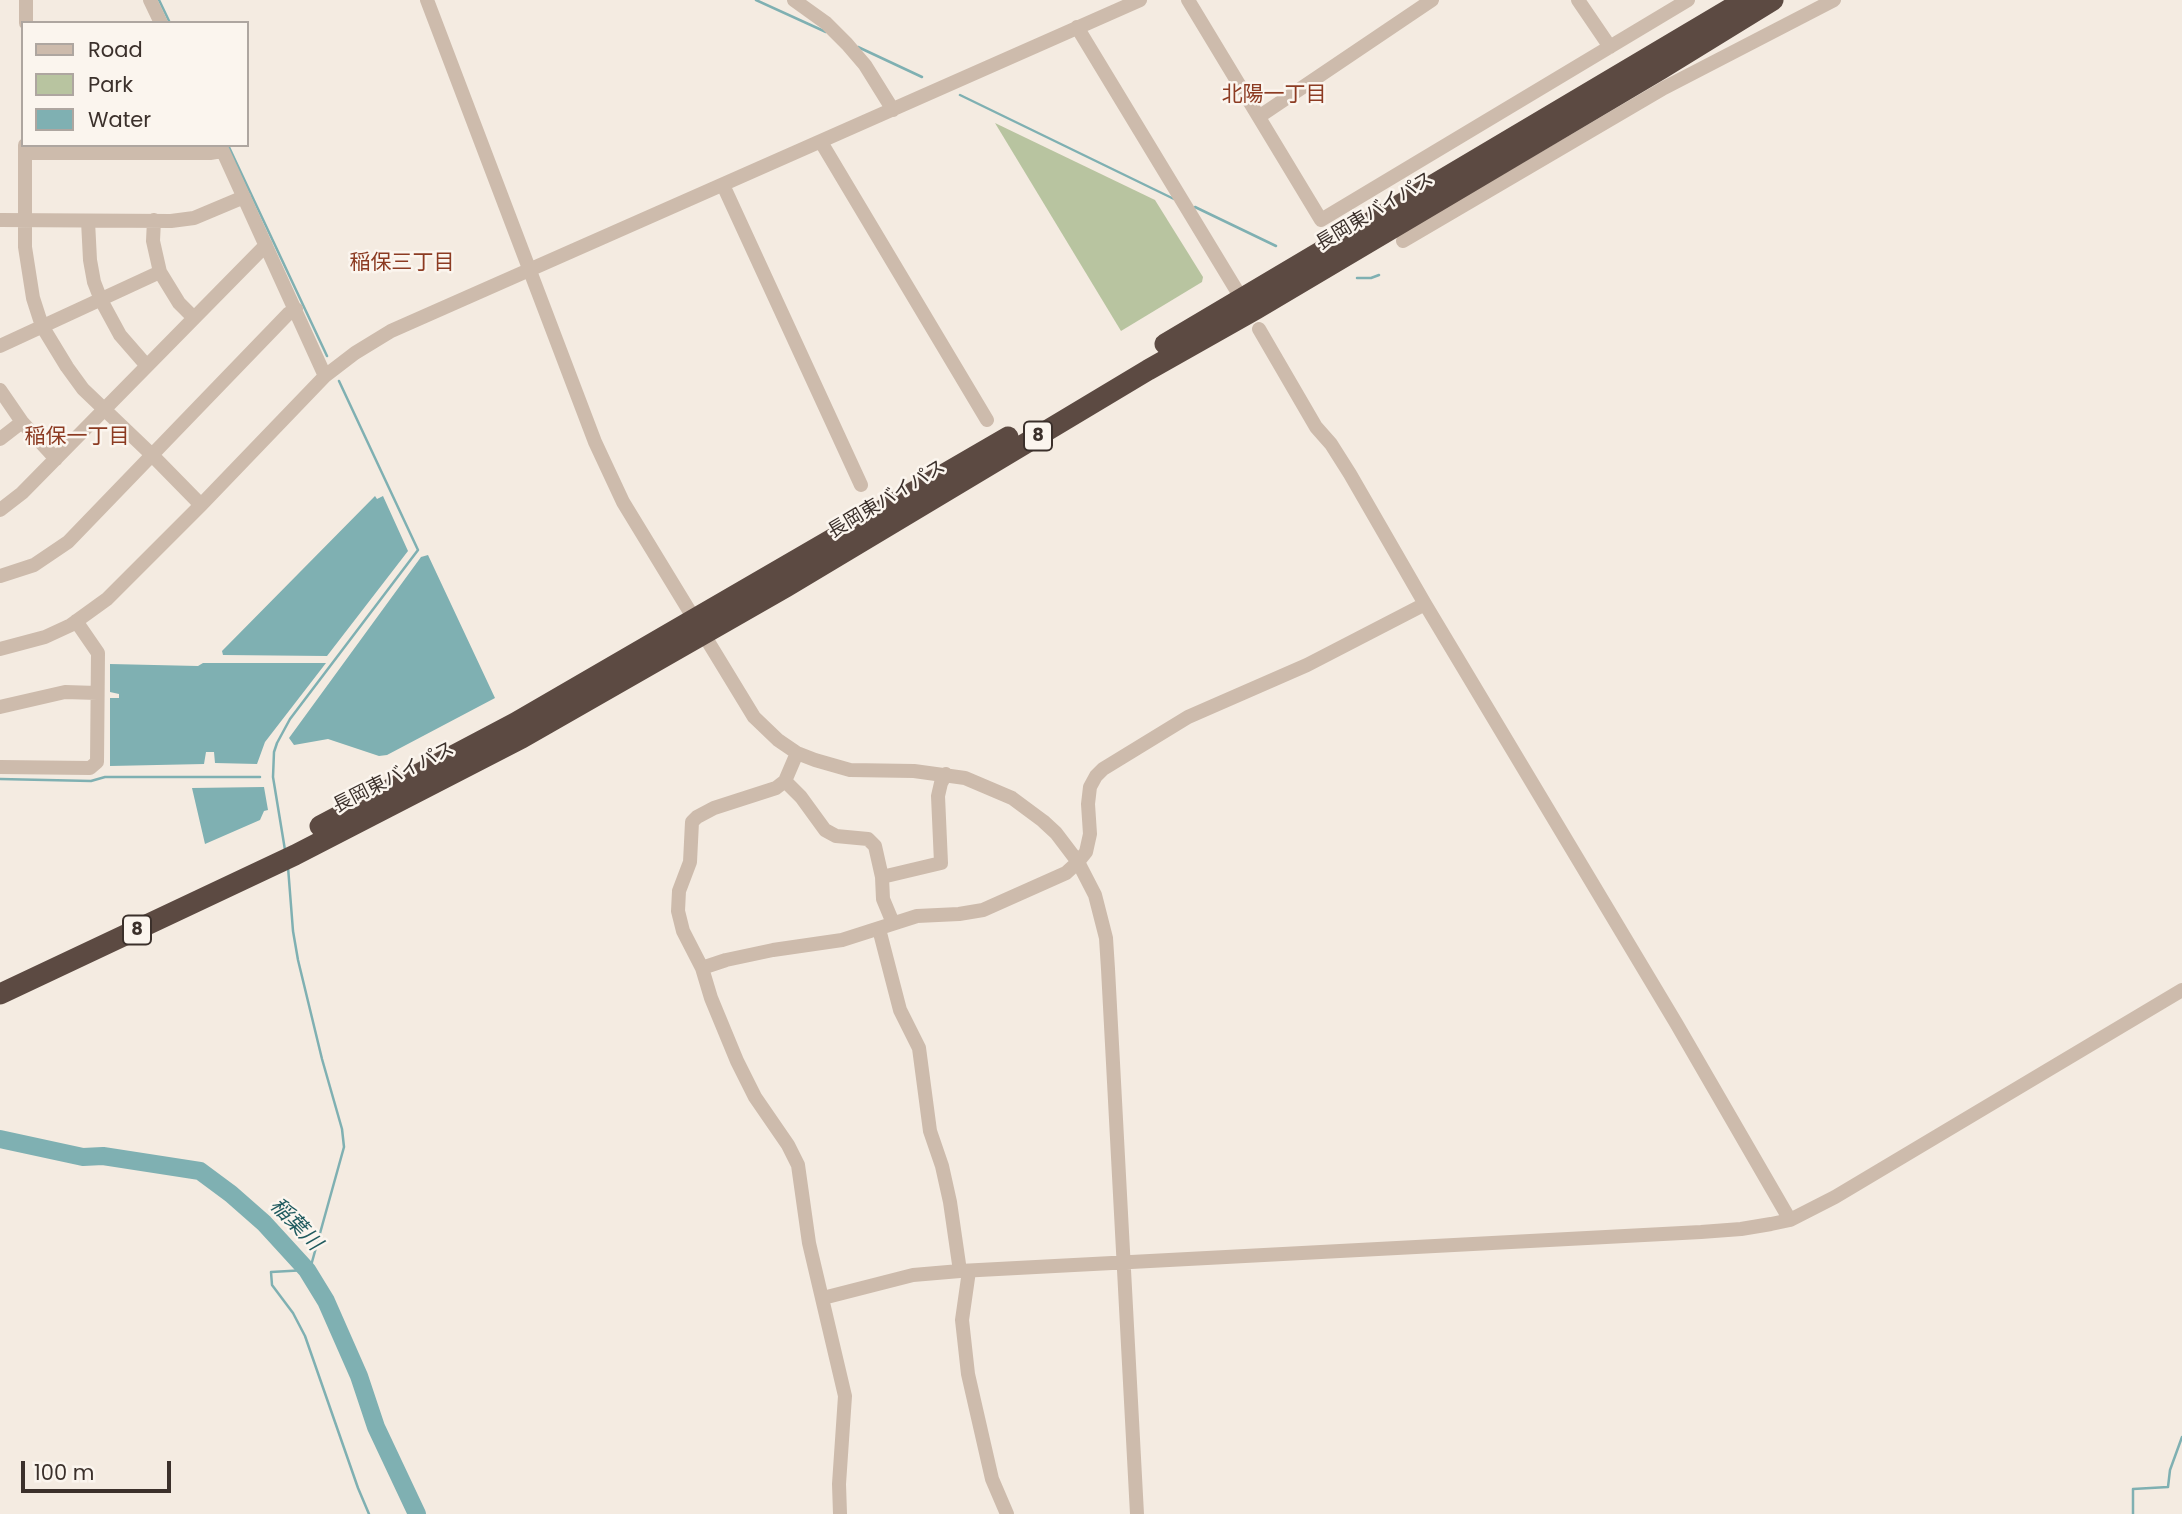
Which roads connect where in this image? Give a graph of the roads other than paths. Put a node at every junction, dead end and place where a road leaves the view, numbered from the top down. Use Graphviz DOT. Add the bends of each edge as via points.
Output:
graph roads {
  1 [pos="26,0"];
  2 [pos="150,0"];
  3 [pos="428,0"];
  4 [pos="794,0"];
  5 [pos="1140,0"];
  6 [pos="1188,0"];
  7 [pos="1432,0"];
  8 [pos="1578,0"];
  9 [pos="1688,0"];
  10 [pos="1745,0"];
  11 [pos="1773,0"];
  12 [pos="1834,0"];
  13 [pos="26,21"];
  14 [pos="160,21"];
  15 [pos="1077,27"];
  16 [pos="1610,47"];
  17 [pos="892,110"];
  18 [pos="1259,116"];
  19 [pos="821,142"];
  20 [pos="221,148"];
  21 [pos="25,149"];
  22 [pos="723,185"];
  23 [pos="244,197"];
  24 [pos="0,220"];
  25 [pos="154,220"];
  26 [pos="24,221"];
  27 [pos="88,221"];
  28 [pos="1403,241"];
  29 [pos="266,245"];
  30 [pos="530,269"];
  31 [pos="160,272"];
  32 [pos="1237,291"];
  33 [pos="101,300"];
  34 [pos="296,309"];
  35 [pos="193,317"];
  36 [pos="42,326"];
  37 [pos="1259,330"];
  38 [pos="0,346"];
  39 [pos="147,366"];
  40 [pos="325,376"];
  41 [pos="0,390"];
  42 [pos="105,409"];
  43 [pos="987,420"];
  44 [pos="22,422"];
  45 [pos="0,439"];
  46 [pos="151,454"];
  47 [pos="56,458"];
  48 [pos="861,485"];
  49 [pos="201,505"];
  50 [pos="0,510"];
  51 [pos="0,576"];
  52 [pos="1424,604"];
  53 [pos="76,621"];
  54 [pos="699,627"];
  55 [pos="0,649"];
  56 [pos="97,694"];
  57 [pos="0,707"];
  58 [pos="797,753"];
  59 [pos="0,767"];
  60 [pos="946,774"];
  61 [pos="785,781"];
  62 [pos="272,858"];
  63 [pos="1078,862"];
  64 [pos="881,877"];
  65 [pos="886,926"];
  66 [pos="702,968"];
  67 [pos="0,981"];
  68 [pos="2182,990"];
  69 [pos="0,994"];
  70 [pos="1790,1220"];
  71 [pos="1125,1262"];
  72 [pos="965,1271"];
  73 [pos="823,1298"];
  74 [pos="840,1514"];
  75 [pos="1007,1514"];
  76 [pos="1137,1514"];
  1 -- 13 [label="street"];
  2 -- 14 [label="street"];
  3 -- 30 [label="street"];
  4 -- 17 [label="street" via="847,44"];
  5 -- 15 [label="street"];
  6 -- 18 [label="street"];
  7 -- 18 [label="street"];
  8 -- 16 [label="street"];
  9 -- 16 [label="street"];
  10 -- 54 [label="highway, 長岡東バイパス / 8"];
  11 -- 54 [label="highway, 長岡東バイパス / 8" via="1589,112"];
  12 -- 28 [label="street" via="1664,88"];
  15 -- 17 [label="street"];
  15 -- 32 [label="street"];
  16 -- 18 [label="street" via="1321,220"];
  17 -- 19 [label="street"];
  19 -- 22 [label="street"];
  19 -- 43 [label="street"];
  20 -- 21 [label="street" via="210,153"];
  20 -- 23 [label="street"];
  21 -- 26 [label="street"];
  22 -- 30 [label="street"];
  22 -- 48 [label="street"];
  23 -- 25 [label="street" via="194,218"];
  23 -- 29 [label="street"];
  24 -- 26 [label="street"];
  25 -- 27 [label="street"];
  25 -- 31 [label="street"];
  26 -- 27 [label="street"];
  26 -- 36 [label="street" via="27,273"];
  27 -- 33 [label="street" via="90,260"];
  29 -- 34 [label="street"];
  29 -- 35 [label="street"];
  30 -- 40 [label="street" via="391,331"];
  30 -- 54 [label="street" via="600,454 623,502"];
  31 -- 33 [label="street"];
  31 -- 35 [label="street"];
  33 -- 36 [label="street"];
  33 -- 39 [label="street" via="120,335"];
  34 -- 40 [label="street"];
  34 -- 46 [label="street"];
  35 -- 39 [label="street"];
  36 -- 38 [label="street"];
  36 -- 42 [label="street" via="67,368"];
  37 -- 52 [label="street" via="1316,427 1350,474"];
  39 -- 42 [label="street"];
  40 -- 49 [label="street"];
  41 -- 44 [label="street"];
  42 -- 46 [label="street"];
  42 -- 47 [label="street"];
  44 -- 45 [label="street"];
  44 -- 47 [label="street"];
  46 -- 49 [label="street"];
  46 -- 51 [label="street" via="68,542 34,565"];
  47 -- 50 [label="street"];
  49 -- 53 [label="street" via="107,599"];
  52 -- 63 [label="street" via="1307,666 1188,717 1103,769 1090,787 1089,843"];
  52 -- 70 [label="street"];
  53 -- 55 [label="street" via="45,637"];
  53 -- 56 [label="street" via="98,653"];
  54 -- 58 [label="street" via="754,717"];
  54 -- 62 [label="highway, 長岡東バイパス / 8" via="523,738"];
  56 -- 57 [label="street" via="65,692"];
  56 -- 59 [label="street" via="94,766"];
  58 -- 60 [label="street" via="850,770"];
  58 -- 61 [label="street"];
  60 -- 63 [label="street" via="1012,798 1056,833"];
  60 -- 64 [label="street" via="938,796 941,863"];
  61 -- 64 [label="street" via="825,830 836,836 868,839 875,846"];
  61 -- 66 [label="street" via="692,822 690,862 677,911"];
  62 -- 67 [label="highway, 長岡東バイパス / 8"];
  62 -- 69 [label="highway, 長岡東バイパス / 8"];
  63 -- 65 [label="street" via="1066,873 984,910 926,914"];
  63 -- 71 [label="street" via="1095,895 1106,938"];
  64 -- 65 [label="street"];
  65 -- 66 [label="street" via="842,940 773,950"];
  65 -- 72 [label="street" via="900,1010 919,1048 927,1111"];
  66 -- 73 [label="street" via="755,1097 798,1165"];
  68 -- 70 [label="street"];
  70 -- 71 [label="street" via="1727,1230"];
  71 -- 72 [label="street"];
  71 -- 76 [label="street"];
  72 -- 73 [label="street" via="913,1275"];
  72 -- 75 [label="street" via="962,1320 968,1374 992,1479"];
  73 -- 74 [label="street" via="845,1395"];
}
